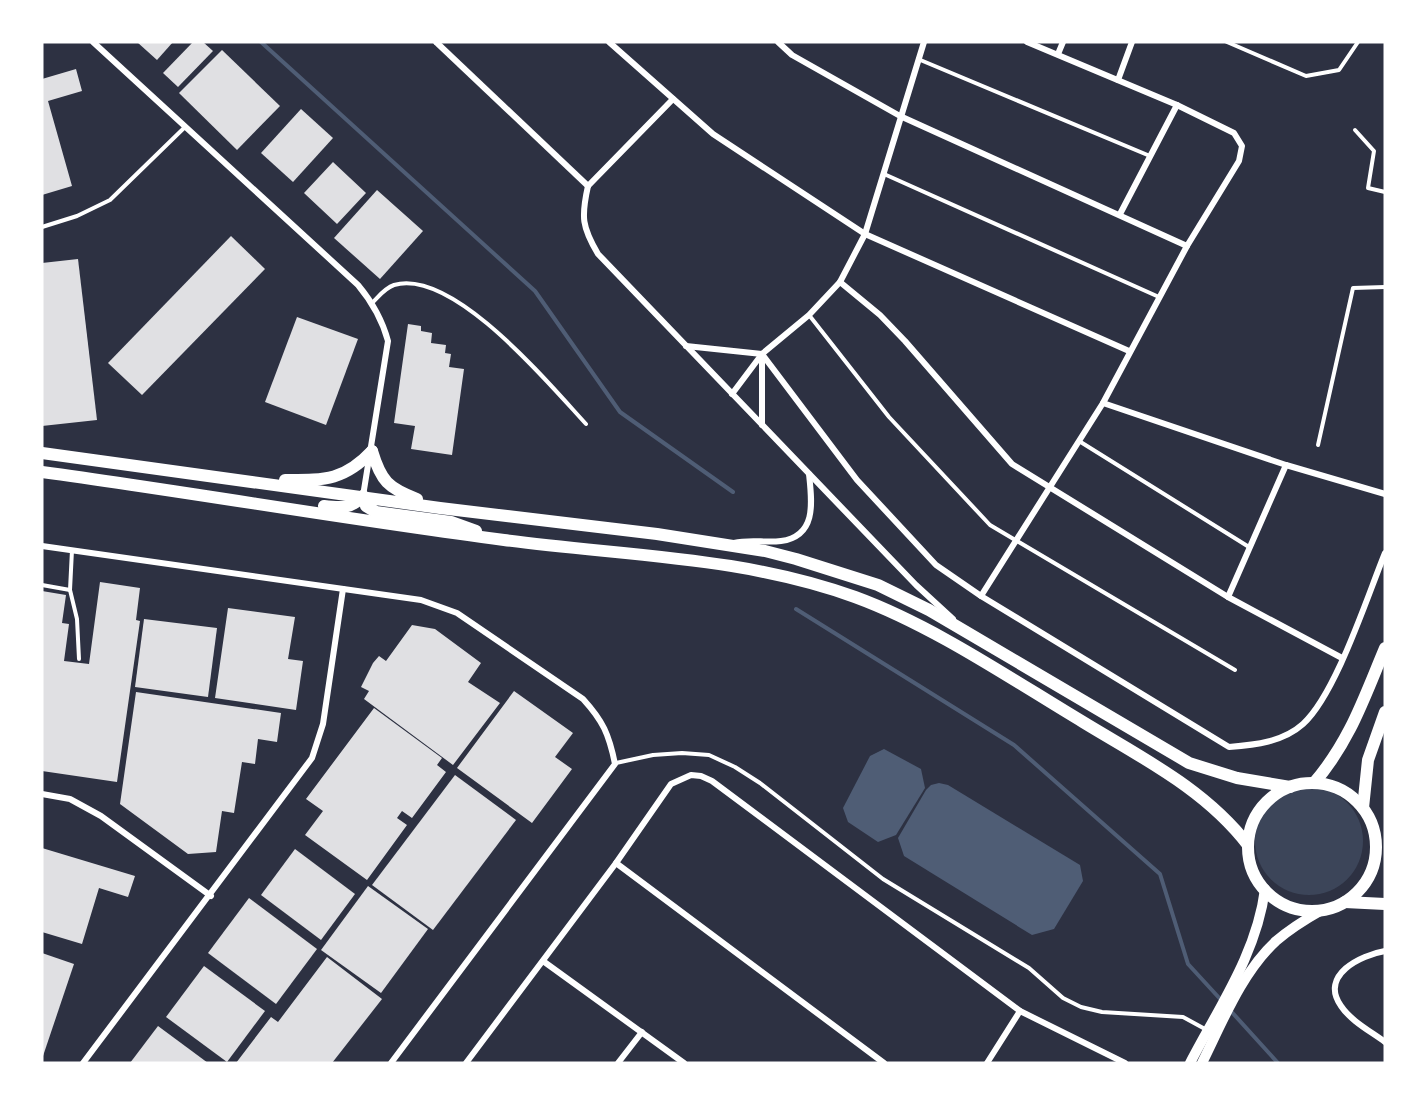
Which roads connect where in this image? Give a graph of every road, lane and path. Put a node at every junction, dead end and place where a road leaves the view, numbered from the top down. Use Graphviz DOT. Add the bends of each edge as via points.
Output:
graph roads {
  1 [pos="93,42"];
  2 [pos="436,42"];
  3 [pos="609,42"];
  4 [pos="778,42"];
  5 [pos="924,42"];
  6 [pos="1027,42"];
  7 [pos="1063,42"];
  8 [pos="1132,42"];
  9 [pos="1227,42"];
  10 [pos="1358,42"];
  11 [pos="1058,54"];
  12 [pos="918,59"];
  13 [pos="1118,80"];
  14 [pos="673,99"];
  15 [pos="1177,105"];
  16 [pos="900,116"];
  17 [pos="184,128"];
  18 [pos="1355,130"];
  19 [pos="1150,156"];
  20 [pos="883,174"];
  21 [pos="588,186"];
  22 [pos="1385,192"];
  23 [pos="1120,214"];
  24 [pos="42,227"];
  25 [pos="865,234"];
  26 [pos="1187,246"];
  27 [pos="840,282"];
  28 [pos="1385,287"];
  29 [pos="1160,298"];
  30 [pos="373,302"];
  31 [pos="809,315"];
  32 [pos="686,346"];
  33 [pos="1129,351"];
  34 [pos="762,354"];
  35 [pos="732,394"];
  36 [pos="1103,403"];
  37 [pos="586,423"];
  38 [pos="762,426"];
  39 [pos="1078,441"];
  40 [pos="1318,445"];
  41 [pos="372,451"];
  42 [pos="42,453"];
  43 [pos="1286,465"];
  44 [pos="42,472"];
  45 [pos="809,473"];
  46 [pos="235,480"];
  47 [pos="1049,487"];
  48 [pos="1385,494"];
  49 [pos="363,496"];
  50 [pos="243,501"];
  51 [pos="440,508"];
  52 [pos="1017,539"];
  53 [pos="501,540"];
  54 [pos="726,544"];
  55 [pos="42,546"];
  56 [pos="1249,547"];
  57 [pos="72,550"];
  58 [pos="1385,553"];
  59 [pos="42,585"];
  60 [pos="343,589"];
  61 [pos="69,590"];
  62 [pos="981,596"];
  63 [pos="1228,597"];
  64 [pos="965,630"];
  65 [pos="1385,648"];
  66 [pos="1342,658"];
  67 [pos="79,659"];
  68 [pos="1235,670"];
  69 [pos="1385,712"];
  70 [pos="615,764"];
  71 [pos="1314,783"];
  72 [pos="1290,787"];
  73 [pos="42,794"];
  74 [pos="1363,808"];
  75 [pos="1248,845"];
  76 [pos="1376,848"];
  77 [pos="616,863"];
  78 [pos="1385,863"];
  79 [pos="1265,890"];
  80 [pos="211,896"];
  81 [pos="1344,902"];
  82 [pos="1385,904"];
  83 [pos="1322,910"];
  84 [pos="1385,951"];
  85 [pos="543,961"];
  86 [pos="1247,967"];
  87 [pos="1020,1011"];
  88 [pos="1213,1026"];
  89 [pos="642,1032"];
  90 [pos="1385,1042"];
  91 [pos="83,1063"];
  92 [pos="392,1063"];
  93 [pos="466,1063"];
  94 [pos="618,1063"];
  95 [pos="684,1063"];
  96 [pos="884,1063"];
  97 [pos="987,1063"];
  98 [pos="1125,1063"];
  99 [pos="1190,1063"];
  100 [pos="1202,1063"];
  1 -- 17 [label="street"];
  2 -- 21 [label="street"];
  3 -- 14 [label="street"];
  4 -- 16 [label="street" via="792,55"];
  5 -- 12 [label="street"];
  6 -- 11 [label="street"];
  7 -- 11 [label="street"];
  8 -- 13 [label="street"];
  9 -- 10 [label="lane" via="1306,76 1339,70"];
  11 -- 13 [label="street"];
  12 -- 16 [label="street"];
  12 -- 19 [label="lane"];
  13 -- 15 [label="street"];
  14 -- 21 [label="street"];
  14 -- 25 [label="street" via="713,134"];
  15 -- 19 [label="street"];
  15 -- 26 [label="street" via="1234,133 1242,146 1239,161"];
  16 -- 20 [label="street"];
  16 -- 23 [label="street"];
  17 -- 24 [label="lane" via="110,200"];
  17 -- 30 [label="street"];
  18 -- 22 [label="lane" via="1374,151 1368,188"];
  19 -- 23 [label="street"];
  20 -- 25 [label="street"];
  20 -- 29 [label="lane"];
  21 -- 32 [label="street" via="582,213 587,235 598,255"];
  23 -- 26 [label="street"];
  25 -- 27 [label="street"];
  25 -- 33 [label="street"];
  26 -- 29 [label="street"];
  27 -- 31 [label="street"];
  27 -- 47 [label="street" via="906,341 1012,464"];
  28 -- 40 [label="lane" via="1353,288"];
  29 -- 33 [label="street"];
  30 -- 37 [label="lane" via="394,285 411,284 457,299 516,349"];
  30 -- 41 [label="street" via="388,341"];
  31 -- 34 [label="street"];
  31 -- 52 [label="lane" via="897,425 990,525"];
  32 -- 34 [label="street"];
  32 -- 35 [label="street"];
  33 -- 36 [label="street"];
  34 -- 35 [label="street"];
  34 -- 38 [label="street"];
  34 -- 62 [label="street" via="857,480 936,565"];
  35 -- 38 [label="street"];
  36 -- 39 [label="street"];
  36 -- 43 [label="street"];
  38 -- 45 [label="street"];
  39 -- 47 [label="street"];
  39 -- 56 [label="lane"];
  41 -- 46 [label="main road" via="357,467 330,478"];
  41 -- 49 [label="street"];
  41 -- 51 [label="main road" via="379,473 388,485"];
  42 -- 46 [label="main road"];
  43 -- 48 [label="street"];
  43 -- 56 [label="street"];
  44 -- 50 [label="main road"];
  45 -- 54 [label="street" via="811,512 807,526 798,536 781,541"];
  45 -- 64 [label="street" via="916,585"];
  46 -- 49 [label="main road"];
  47 -- 52 [label="street"];
  47 -- 63 [label="street"];
  49 -- 50 [label="main road" via="346,508"];
  49 -- 51 [label="main road"];
  49 -- 53 [label="main road" via="366,506 376,512 451,522"];
  50 -- 53 [label="main road"];
  51 -- 54 [label="main road"];
  52 -- 62 [label="street"];
  52 -- 68 [label="lane"];
  53 -- 75 [label="main road" via="730,564 858,598 988,665 1173,777 1211,803"];
  54 -- 64 [label="main road" via="796,559 878,585"];
  55 -- 57 [label="street"];
  56 -- 63 [label="street"];
  57 -- 60 [label="street"];
  57 -- 61 [label="lane"];
  58 -- 66 [label="street"];
  59 -- 61 [label="lane"];
  60 -- 70 [label="street" via="421,600 457,613 582,699 600,718"];
  60 -- 80 [label="street" via="323,724 312,758"];
  61 -- 67 [label="lane"];
  62 -- 66 [label="street" via="1229,747 1268,743 1303,724 1327,692"];
  63 -- 66 [label="street"];
  64 -- 72 [label="main road" via="1189,763 1226,776"];
  65 -- 71 [label="main road" via="1341,750"];
  69 -- 74 [label="main road" via="1368,760"];
  70 -- 88 [label="lane" via="653,755 709,755 760,783 883,879 1029,968 1063,998 1102,1012 1183,1017"];
  70 -- 92 [label="street"];
  71 -- 72 [label="main road"];
  71 -- 74 [label="main road" via="1341,790"];
  72 -- 75 [label="main road" via="1272,797 1259,812"];
  73 -- 80 [label="street" via="70,799 101,816"];
  74 -- 76 [label="main road" via="1371,822"];
  75 -- 79 [label="main road" via="1252,869"];
  76 -- 78 [label="main road"];
  76 -- 81 [label="main road" via="1367,879"];
  77 -- 85 [label="street"];
  77 -- 87 [label="street" via="671,784 681,777 701,776"];
  77 -- 96 [label="street"];
  79 -- 83 [label="main road" via="1286,905"];
  79 -- 86 [label="main road"];
  80 -- 91 [label="street"];
  81 -- 82 [label="main road"];
  81 -- 83 [label="main road"];
  83 -- 86 [label="main road"];
  84 -- 90 [label="street" via="1366,954 1349,964 1338,978 1336,992 1339,1004 1349,1016"];
  85 -- 89 [label="street"];
  85 -- 93 [label="street"];
  86 -- 88 [label="main road"];
  87 -- 97 [label="street"];
  87 -- 98 [label="street"];
  88 -- 99 [label="main road"];
  88 -- 100 [label="main road"];
  89 -- 94 [label="street"];
  89 -- 95 [label="street"];
}
